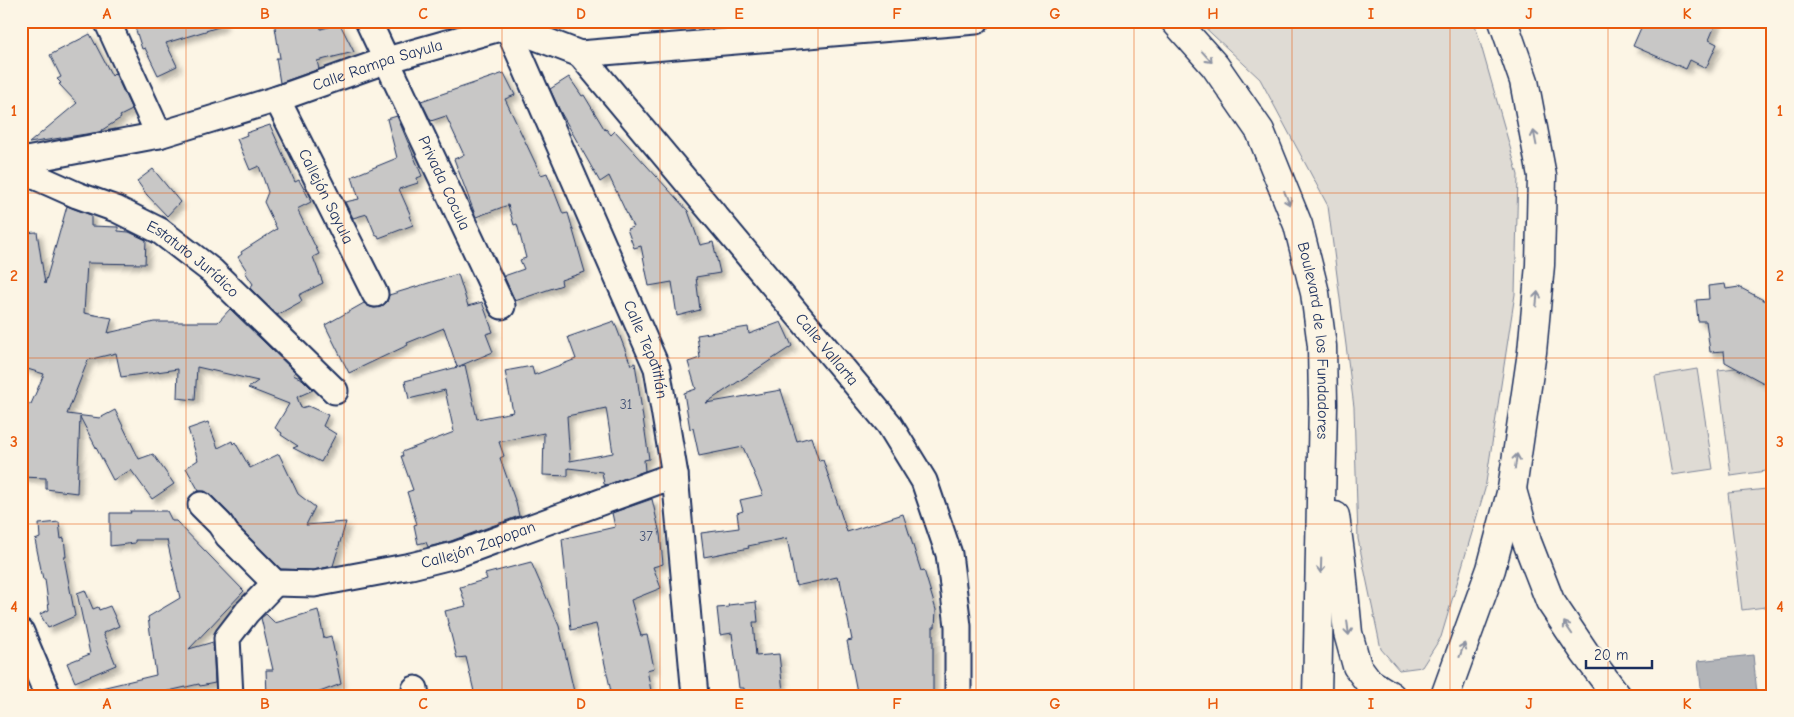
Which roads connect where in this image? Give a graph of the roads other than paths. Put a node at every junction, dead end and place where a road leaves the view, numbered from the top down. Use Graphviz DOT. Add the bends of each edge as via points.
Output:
graph roads {
  1 [pos="107,21"];
  2 [pos="368,21"];
  3 [pos="976,21"];
  4 [pos="1175,21"];
  5 [pos="1503,21"];
  6 [pos="506,24"];
  7 [pos="580,54"];
  8 [pos="387,60"];
  9 [pos="277,99"];
  10 [pos="159,135"];
  11 [pos="21,162"];
  12 [pos="21,170"];
  13 [pos="375,294"];
  14 [pos="502,306"];
  15 [pos="335,391"];
  16 [pos="675,474"];
  17 [pos="1323,476"];
  18 [pos="1512,489"];
  19 [pos="201,505"];
  20 [pos="275,583"];
  21 [pos="21,632"];
  22 [pos="48,696"];
  23 [pos="230,696"];
  24 [pos="695,696"];
  25 [pos="958,696"];
  26 [pos="1317,696"];
  27 [pos="1391,696"];
  28 [pos="1445,696"];
  29 [pos="1617,696"];
  1 -- 10 [label="street"];
  2 -- 8 [label="street, Privada Cocula"];
  3 -- 7 [label="street"];
  4 -- 17 [label="main road, Boulevard de los Fundadores, one-way" via="1215,66 1260,131 1298,225 1315,293 1322,346"];
  18 -- 5 [label="main road, one-way" via="1532,352 1540,265 1542,176 1524,80"];
  6 -- 7 [label="street"];
  6 -- 8 [label="street, Calle Rampa Sayula"];
  6 -- 16 [label="street, Calle Tepatitlán" via="657,368"];
  7 -- 25 [label="street, Calle Vallarta" via="889,424 924,481 949,554 958,626"];
  8 -- 9 [label="street, Calle Rampa Sayula"];
  8 -- 14 [label="street, Privada Cocula"];
  9 -- 10 [label="street, Calle Rampa Sayula"];
  9 -- 13 [label="street, Callejón Sayula"];
  10 -- 11 [label="street, Calle Rampa Sayula"];
  12 -- 15 [label="street, Estatuto Jurídico" via="160,231 212,271"];
  16 -- 20 [label="street, Callejón Zapopan" via="455,555 314,584"];
  16 -- 24 [label="street, Calle Tepatitlán"];
  17 -- 26 [label="main road, Boulevard de los Fundadores, one-way"];
  17 -- 27 [label="main road, one-way" via="1334,511 1348,633 1357,666 1370,682"];
  28 -- 18 [label="main road, one-way" via="1491,569"];
  29 -- 18 [label="main road, one-way" via="1550,601 1527,542"];
  19 -- 20 [label="street"];
  20 -- 23 [label="street" via="226,638"];
  21 -- 22 [label="street"];
}
